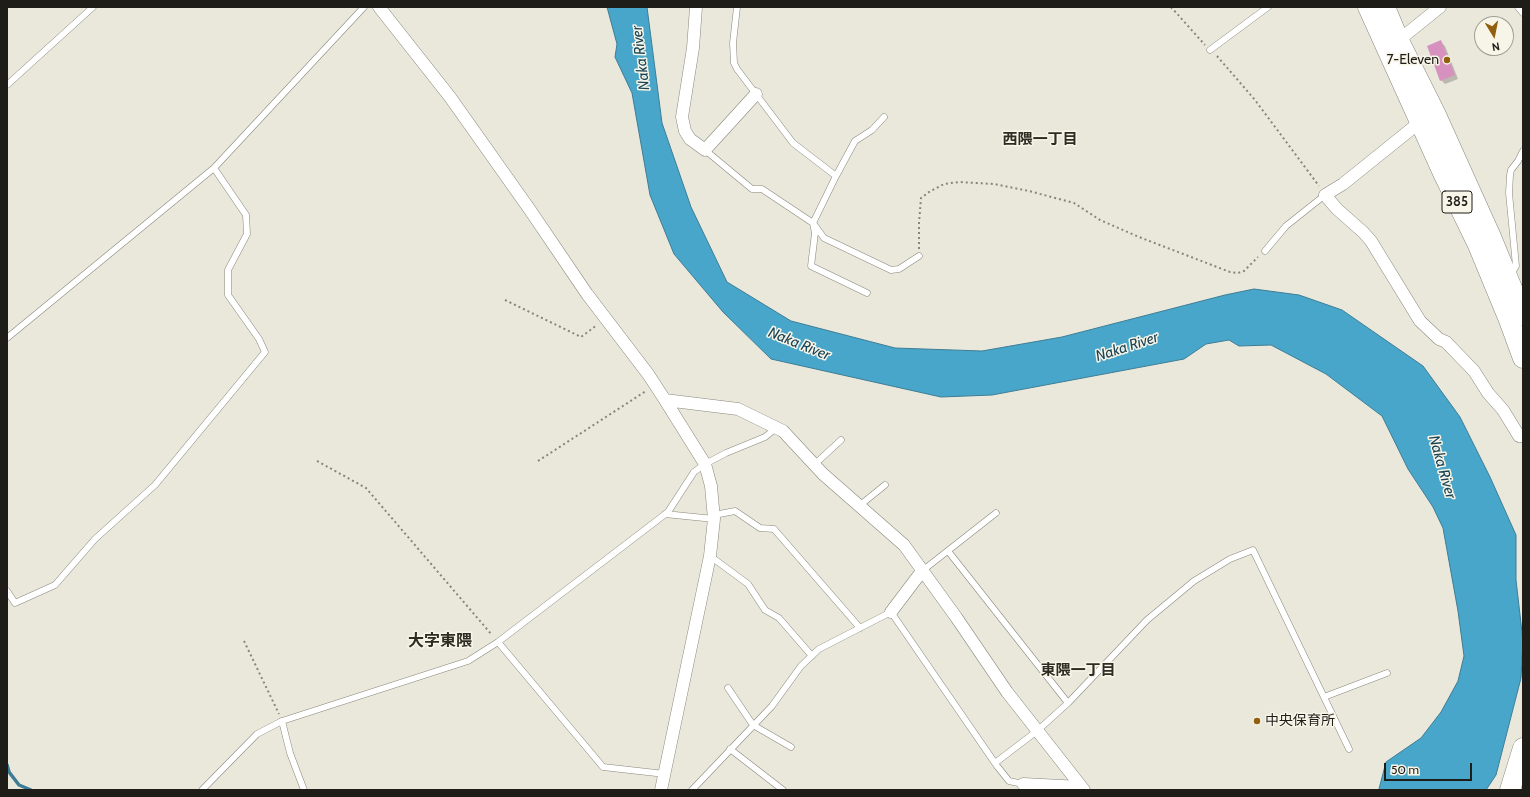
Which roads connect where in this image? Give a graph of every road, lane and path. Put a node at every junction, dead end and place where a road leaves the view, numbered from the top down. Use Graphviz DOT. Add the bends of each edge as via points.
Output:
graph roads {
  1 [pos="92,7"];
  2 [pos="364,7"];
  3 [pos="379,7"];
  4 [pos="696,7"];
  5 [pos="737,7"];
  6 [pos="1171,7"];
  7 [pos="1268,7"];
  8 [pos="1368,7"];
  9 [pos="1384,7"];
  10 [pos="1440,7"];
  11 [pos="1518,7"];
  12 [pos="1523,13"];
  13 [pos="1393,44"];
  14 [pos="1210,50"];
  15 [pos="7,85"];
  16 [pos="756,94"];
  17 [pos="884,117"];
  18 [pos="1420,122"];
  19 [pos="705,150"];
  20 [pos="1523,151"];
  21 [pos="214,168"];
  22 [pos="836,176"];
  23 [pos="1325,195"];
  24 [pos="813,223"];
  25 [pos="1265,251"];
  26 [pos="919,256"];
  27 [pos="1508,280"];
  28 [pos="867,293"];
  29 [pos="505,300"];
  30 [pos="1523,315"];
  31 [pos="605,318"];
  32 [pos="7,338"];
  33 [pos="1523,358"];
  34 [pos="655,385"];
  35 [pos="665,400"];
  36 [pos="776,428"];
  37 [pos="1523,436"];
  38 [pos="840,440"];
  39 [pos="317,461"];
  40 [pos="538,461"];
  41 [pos="705,464"];
  42 [pos="814,466"];
  43 [pos="884,485"];
  44 [pos="859,506"];
  45 [pos="996,513"];
  46 [pos="665,514"];
  47 [pos="714,517"];
  48 [pos="948,551"];
  49 [pos="710,556"];
  50 [pos="922,571"];
  51 [pos="7,591"];
  52 [pos="891,612"];
  53 [pos="860,628"];
  54 [pos="244,641"];
  55 [pos="498,642"];
  56 [pos="812,656"];
  57 [pos="1387,673"];
  58 [pos="728,688"];
  59 [pos="1324,697"];
  60 [pos="1068,702"];
  61 [pos="282,721"];
  62 [pos="753,725"];
  63 [pos="1037,731"];
  64 [pos="791,747"];
  65 [pos="1523,748"];
  66 [pos="730,749"];
  67 [pos="1349,749"];
  68 [pos="995,763"];
  69 [pos="664,774"];
  70 [pos="1023,784"];
  71 [pos="1083,788"];
  72 [pos="202,790"];
  73 [pos="304,790"];
  74 [pos="661,790"];
  75 [pos="692,790"];
  76 [pos="783,790"];
  77 [pos="1510,790"];
  1 -- 15 [label="lane"];
  2 -- 21 [label="lane"];
  3 -- 31 [label="street" via="450,97"];
  4 -- 19 [label="street" via="693,48 682,116 685,131 690,139"];
  5 -- 16 [label="lane" via="733,43 734,63"];
  6 -- 14 [label="path"];
  7 -- 14 [label="lane"];
  8 -- 13 [label="highway, 385"];
  9 -- 13 [label="highway, 385"];
  10 -- 13 [label="street"];
  11 -- 12 [label="lane"];
  13 -- 18 [label="highway, 385"];
  13 -- 27 [label="highway, 385" via="1436,115"];
  14 -- 23 [label="path" via="1255,100"];
  16 -- 19 [label="street"];
  16 -- 22 [label="lane" via="793,143"];
  17 -- 22 [label="lane" via="872,130 855,141"];
  18 -- 23 [label="street" via="1343,184"];
  18 -- 33 [label="highway, 385" via="1478,245"];
  19 -- 24 [label="lane" via="752,189 762,189"];
  20 -- 27 [label="lane" via="1510,175 1509,193 1516,266"];
  21 -- 32 [label="lane"];
  21 -- 51 [label="lane" via="246,215 247,234 228,270 228,295 259,339 265,352 155,485 95,539 54,585 15,603"];
  22 -- 24 [label="lane"];
  23 -- 25 [label="lane" via="1286,226"];
  23 -- 37 [label="street" via="1371,241 1420,321 1471,367 1519,436"];
  24 -- 26 [label="lane" via="824,238 891,270 899,269"];
  24 -- 28 [label="lane" via="815,233 811,266"];
  25 -- 26 [label="path" via="1244,271 1230,272 1133,235 1100,220 1074,203 994,184 959,182 944,184 921,198"];
  27 -- 30 [label="highway, 385"];
  29 -- 31 [label="path" via="581,338"];
  31 -- 34 [label="street"];
  34 -- 35 [label="street"];
  34 -- 40 [label="path"];
  35 -- 36 [label="street" via="738,409"];
  35 -- 41 [label="street"];
  36 -- 41 [label="lane" via="765,437"];
  36 -- 42 [label="street" via="783,431"];
  38 -- 42 [label="lane"];
  39 -- 55 [label="path" via="366,488"];
  41 -- 46 [label="lane" via="694,472"];
  41 -- 47 [label="street" via="711,486"];
  42 -- 44 [label="street"];
  43 -- 44 [label="lane"];
  44 -- 50 [label="street" via="904,545"];
  45 -- 48 [label="lane"];
  46 -- 47 [label="lane"];
  46 -- 55 [label="lane"];
  47 -- 49 [label="street"];
  47 -- 53 [label="lane" via="735,510 760,528 774,529"];
  48 -- 50 [label="lane"];
  48 -- 60 [label="lane"];
  49 -- 56 [label="lane" via="748,584 766,610 779,618"];
  49 -- 69 [label="street"];
  50 -- 52 [label="street"];
  50 -- 63 [label="street"];
  52 -- 53 [label="lane"];
  52 -- 68 [label="lane"];
  53 -- 56 [label="lane" via="819,649"];
  54 -- 61 [label="path"];
  55 -- 61 [label="lane" via="468,661"];
  55 -- 69 [label="lane" via="603,767"];
  56 -- 62 [label="lane" via="801,666 772,706"];
  57 -- 59 [label="lane"];
  58 -- 62 [label="lane"];
  59 -- 60 [label="lane" via="1253,550 1230,559 1194,580 1148,620"];
  59 -- 67 [label="lane"];
  60 -- 63 [label="lane"];
  61 -- 72 [label="lane" via="257,734"];
  61 -- 73 [label="lane" via="290,753"];
  62 -- 64 [label="lane"];
  62 -- 66 [label="lane"];
  63 -- 68 [label="lane"];
  63 -- 71 [label="street"];
  65 -- 77 [label="highway"];
  66 -- 75 [label="lane"];
  66 -- 76 [label="lane"];
  68 -- 70 [label="lane" via="1009,781"];
  69 -- 74 [label="street"];
  70 -- 71 [label="street"];
}
